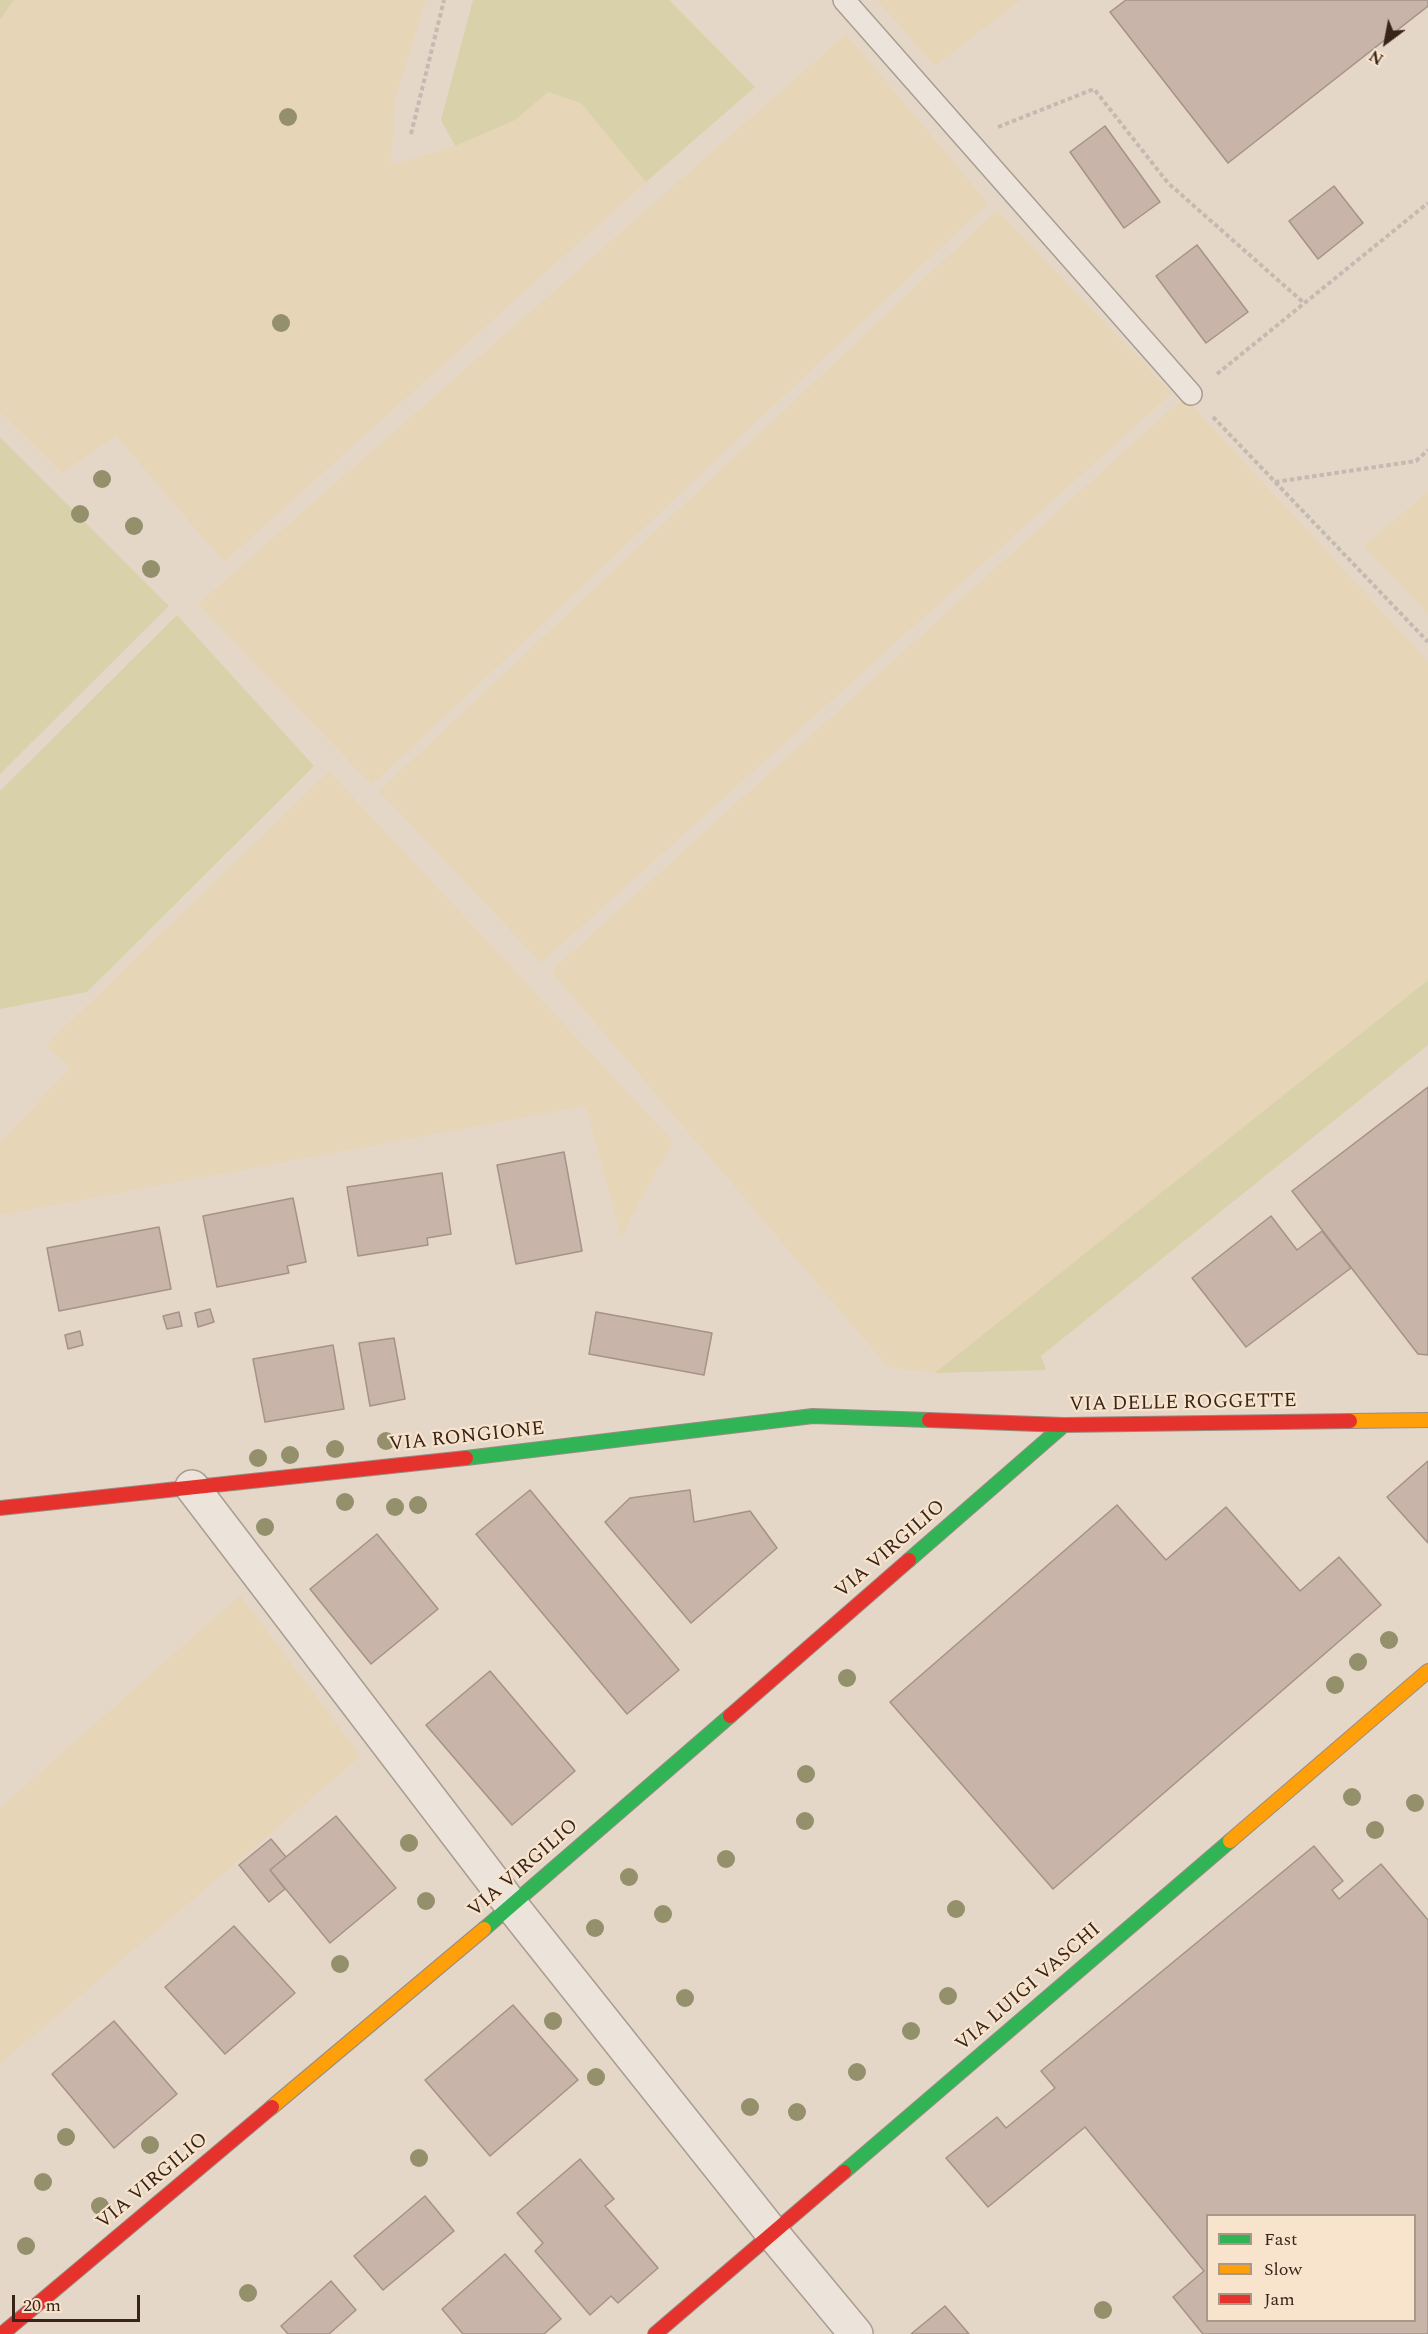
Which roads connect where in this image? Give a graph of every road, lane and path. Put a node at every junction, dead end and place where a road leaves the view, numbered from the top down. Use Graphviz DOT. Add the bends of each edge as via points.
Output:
graph roads {
  1 [pos="444,0"];
  2 [pos="844,0"];
  3 [pos="411,134"];
  4 [pos="966,139"];
  5 [pos="1428,203"];
  6 [pos="1304,303"];
  7 [pos="1191,394"];
  8 [pos="1428,450"];
  9 [pos="1275,482"];
  10 [pos="1428,642"];
  11 [pos="1428,1420"];
  12 [pos="938,1421"];
  13 [pos="1064,1425"];
  14 [pos="192,1487"];
  15 [pos="0,1508"];
  16 [pos="1428,1671"];
  17 [pos="512,1906"];
  18 [pos="773,2234"];
  19 [pos="2,2334"];
  20 [pos="655,2334"];
  21 [pos="856,2334"];
  1 -- 3 [label="path"];
  2 -- 4 [label="lane"];
  4 -- 6 [label="path" via="1094,89 1168,183"];
  4 -- 7 [label="lane"];
  5 -- 6 [label="path"];
  6 -- 7 [label="path"];
  7 -- 9 [label="path"];
  8 -- 9 [label="path" via="1416,461"];
  9 -- 10 [label="path"];
  11 -- 13 [label="street, VIA DELLE ROGGETTE"];
  12 -- 13 [label="street, VIA DELLE ROGGETTE"];
  12 -- 14 [label="street, VIA RONGIONE" via="813,1416"];
  13 -- 17 [label="street, VIA VIRGILIO"];
  14 -- 15 [label="street, VIA RONGIONE"];
  14 -- 17 [label="street"];
  16 -- 18 [label="street, VIA LUIGI VASCHI"];
  17 -- 18 [label="street"];
  17 -- 19 [label="street, VIA VIRGILIO"];
  18 -- 20 [label="street, VIA LUIGI VASCHI"];
  18 -- 21 [label="street"];
}
